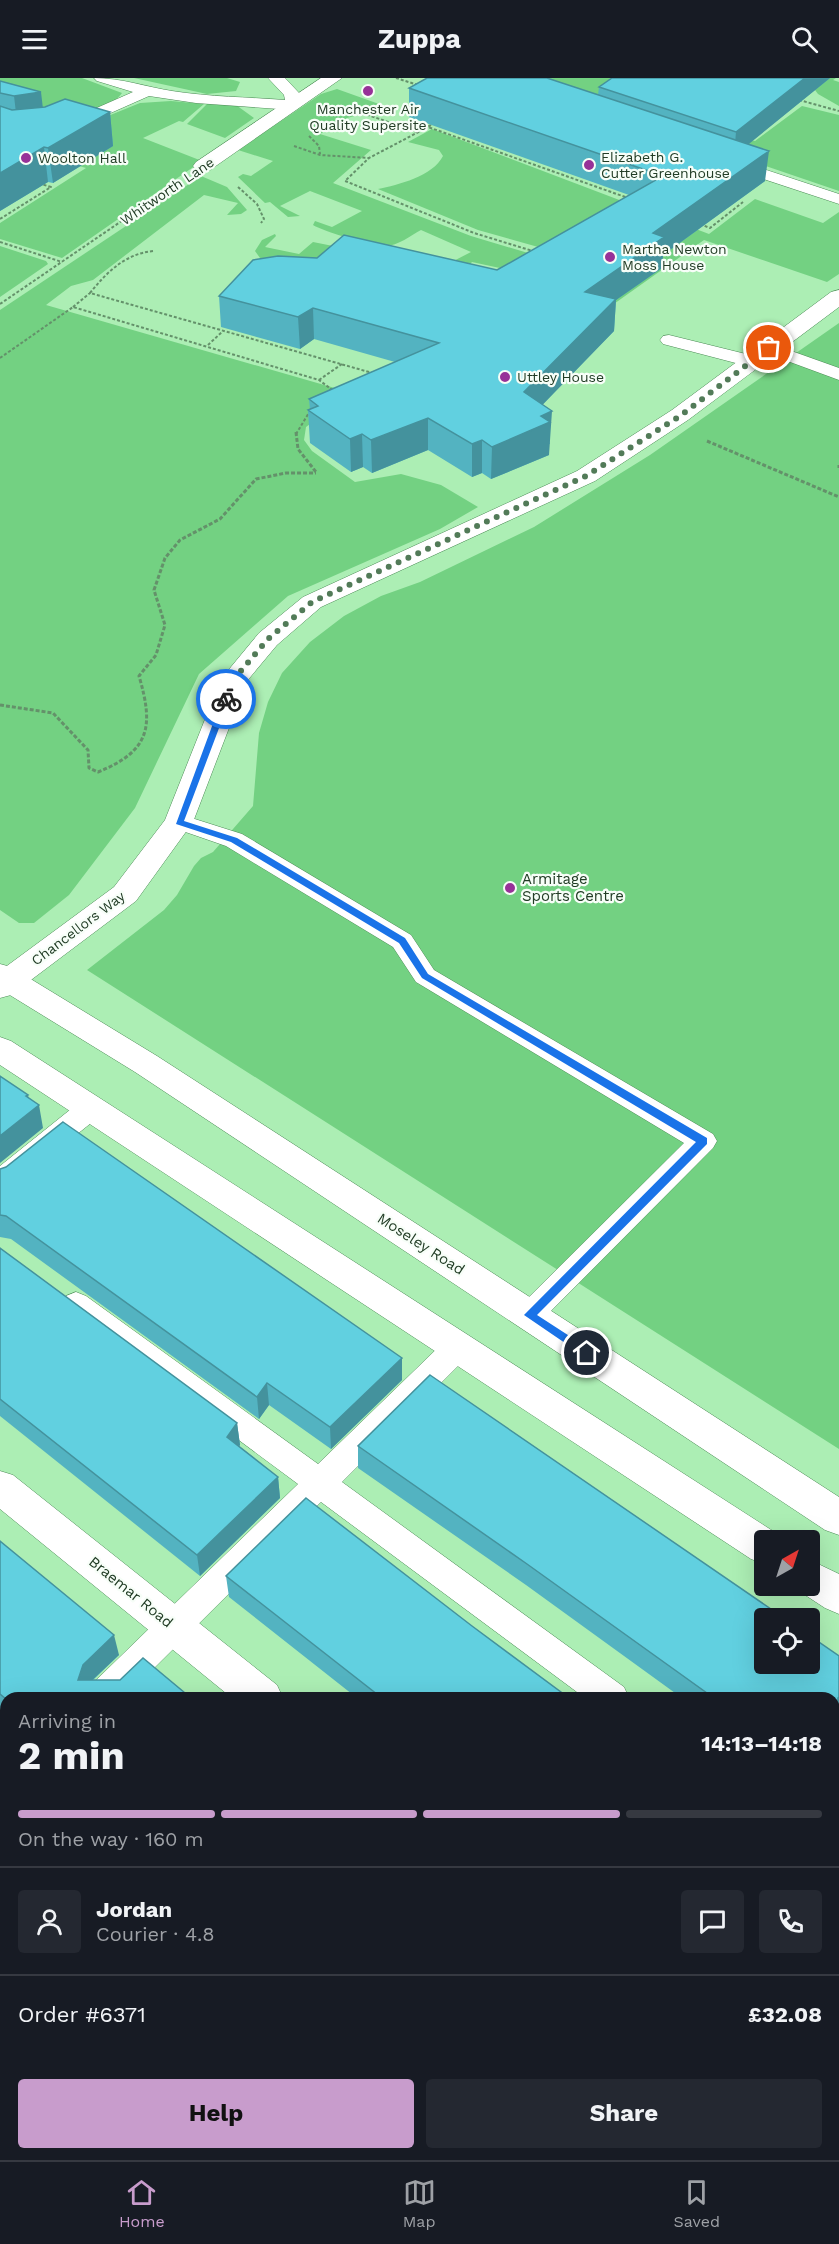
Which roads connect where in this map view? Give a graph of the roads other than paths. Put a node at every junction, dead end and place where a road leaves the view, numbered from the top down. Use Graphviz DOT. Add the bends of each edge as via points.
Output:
graph roads {
  1 [pos="102,78"];
  2 [pos="276,78"];
  3 [pos="333,78"];
  4 [pos="149,91"];
  5 [pos="293,105"];
  6 [pos="61,129"];
  7 [pos="712,157"];
  8 [pos="203,166"];
  9 [pos="839,199"];
  10 [pos="839,297"];
  11 [pos="669,340"];
  12 [pos="760,355"];
  13 [pos="839,374"];
  14 [pos="179,822"];
  15 [pos="3,981"];
  16 [pos="0,1049"];
  17 [pos="91,1108"];
  18 [pos="0,1181"];
  19 [pos="57,1290"];
  20 [pos="529,1315"];
  21 [pos="459,1346"];
  22 [pos="320,1484"];
  23 [pos="0,1487"];
  24 [pos="839,1518"];
  25 [pos="754,1540"];
  26 [pos="820,1584"];
  27 [pos="839,1596"];
  28 [pos="174,1626"];
  29 [pos="107,1692"];
  30 [pos="256,1692"];
  31 [pos="604,1692"];
  1 -- 4 [label="lane"];
  2 -- 5 [label="lane" via="292,94"];
  3 -- 5 [label="street, Whitworth Lane"];
  4 -- 5 [label="lane"];
  4 -- 6 [label="lane"];
  5 -- 8 [label="street, Whitworth Lane"];
  7 -- 9 [label="lane"];
  10 -- 12 [label="street, Chancellors Way"];
  11 -- 12 [label="lane"];
  12 -- 13 [label="lane"];
  12 -- 14 [label="street, Chancellors Way" via="667,424 586,476 312,602 268,639 234,679"];
  14 -- 15 [label="street, Chancellors Way" via="125,894"];
  14 -- 20 [label="lane" via="234,840 402,941 425,976 703,1141"];
  15 -- 20 [label="street, Moseley Road" via="146,1064"];
  16 -- 17 [label="street"];
  17 -- 18 [label="lane"];
  17 -- 21 [label="street"];
  19 -- 22 [label="lane"];
  20 -- 24 [label="street, Moseley Road"];
  21 -- 22 [label="lane"];
  21 -- 25 [label="street"];
  22 -- 28 [label="lane"];
  22 -- 31 [label="lane"];
  23 -- 28 [label="street, Braemar Road"];
  26 -- 27 [label="street"];
  28 -- 29 [label="lane"];
  28 -- 30 [label="street, Braemar Road"];
}
